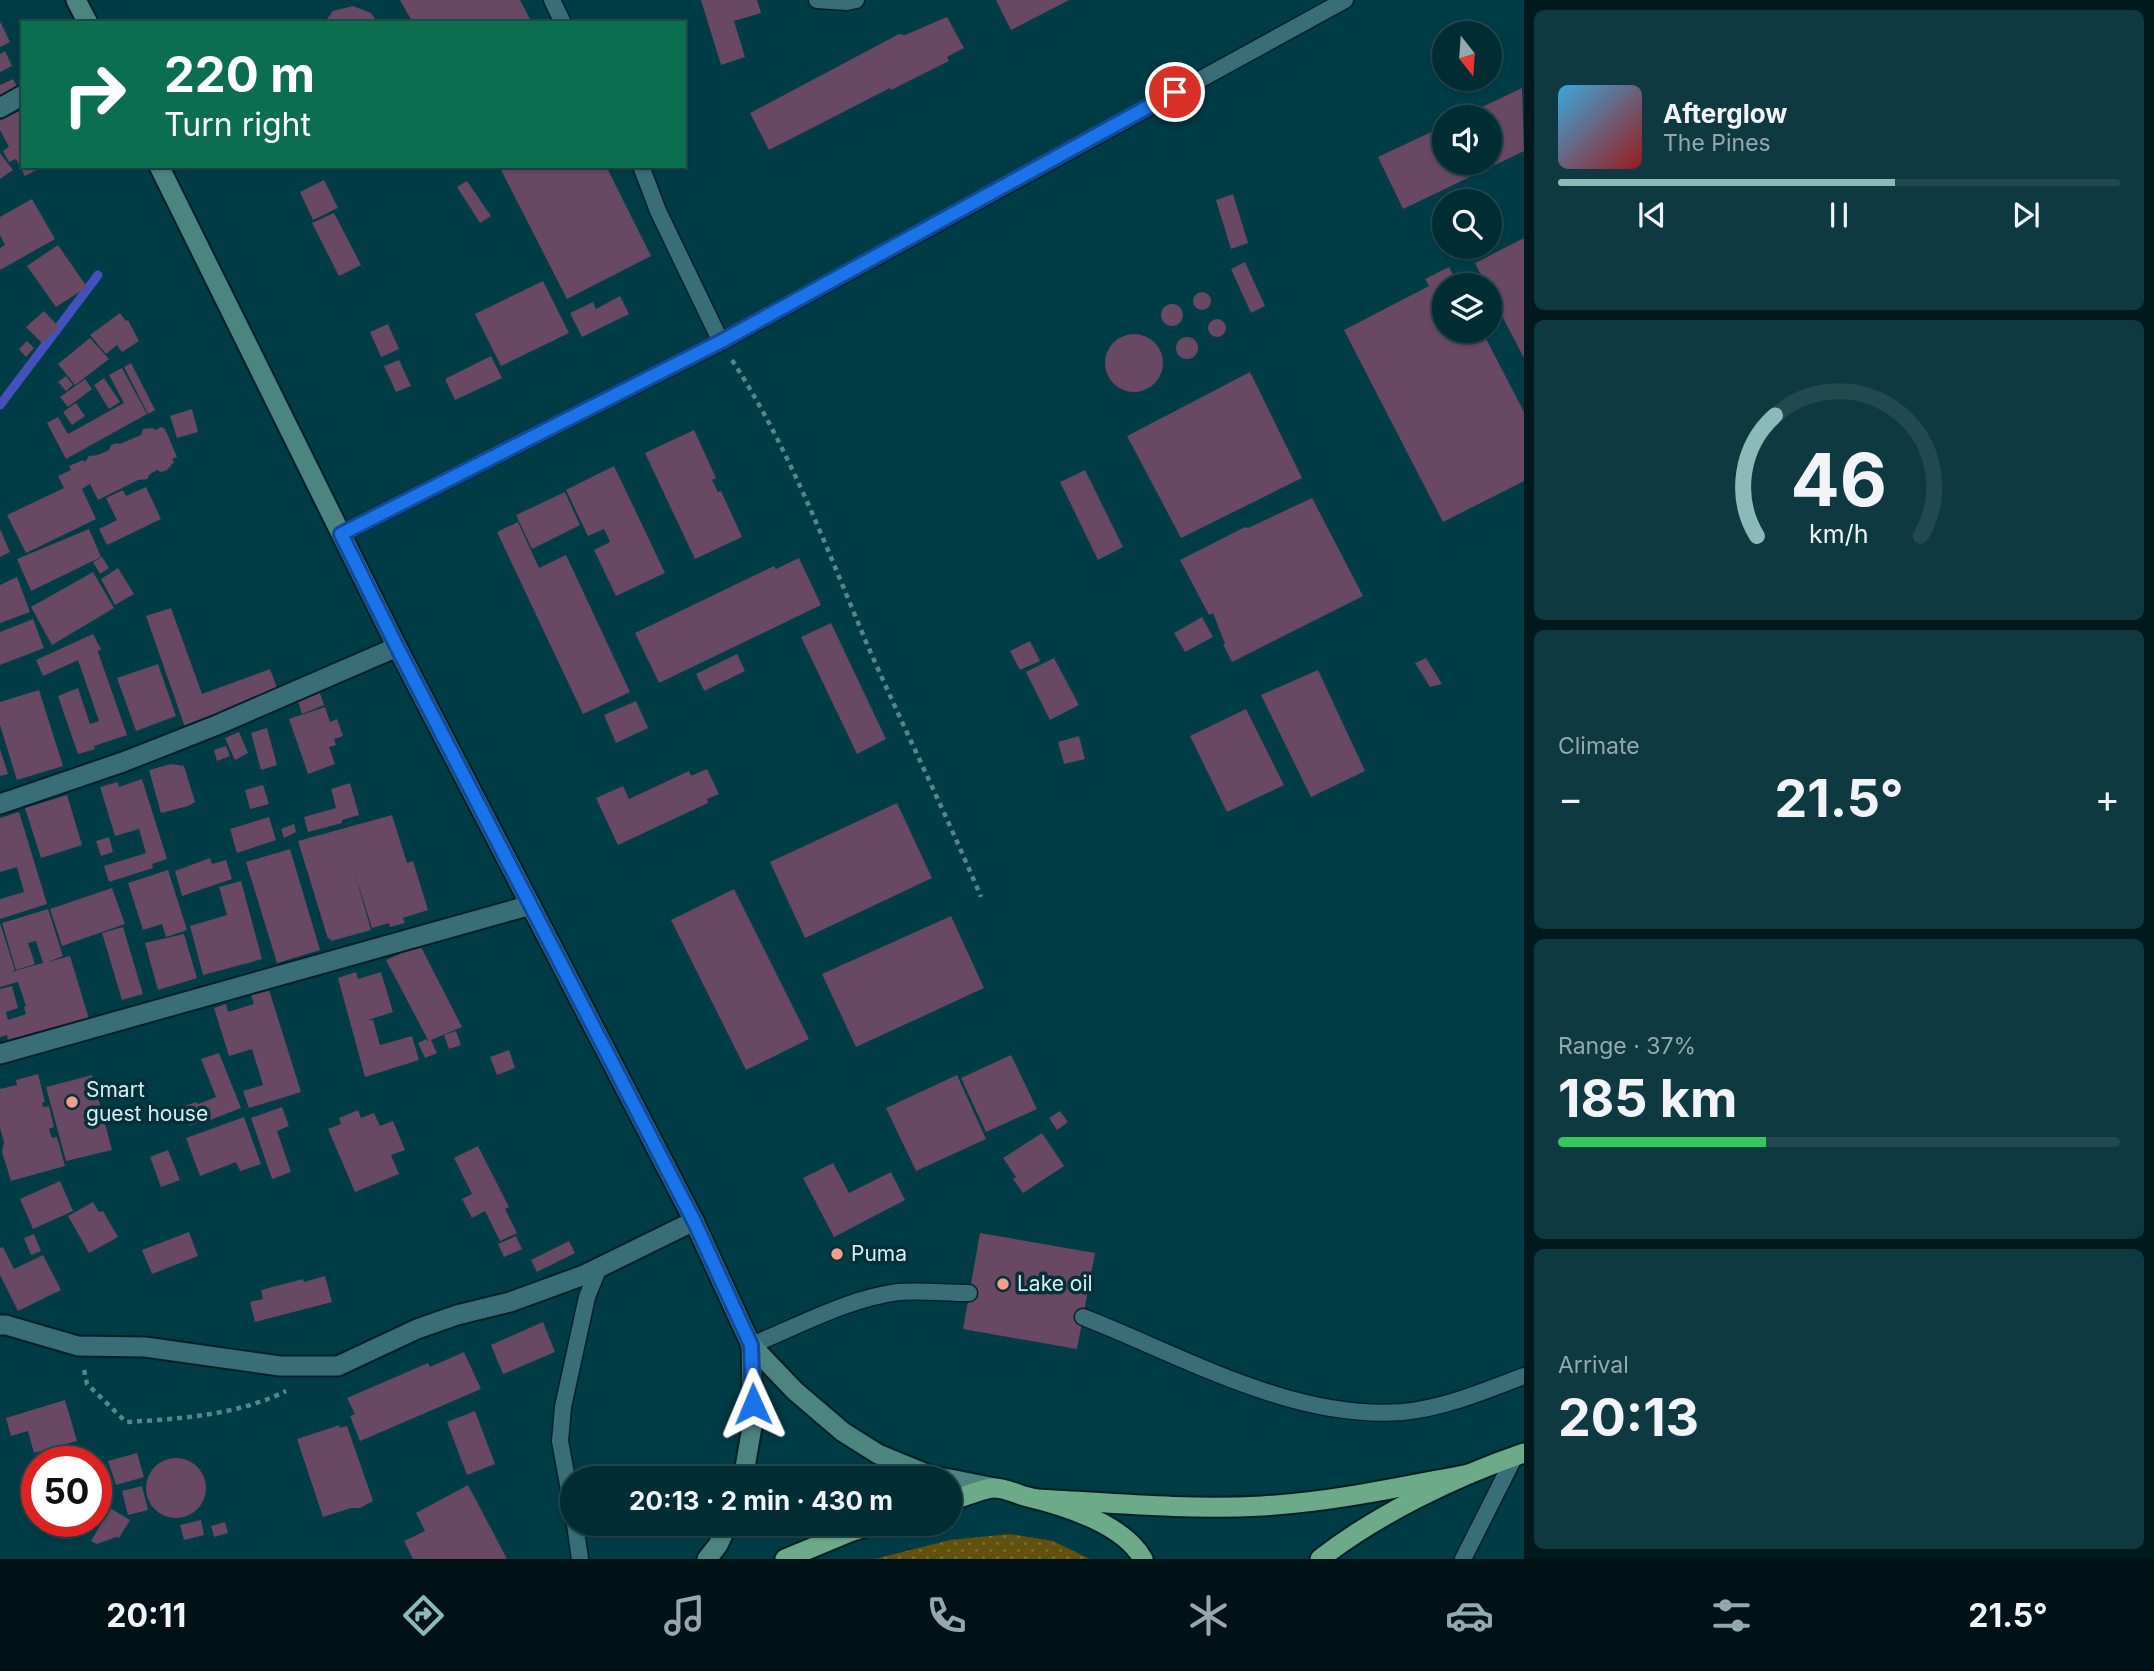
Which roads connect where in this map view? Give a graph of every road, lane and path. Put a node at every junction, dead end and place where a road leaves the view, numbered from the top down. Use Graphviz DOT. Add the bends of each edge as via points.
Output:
graph roads {
  1 [pos="76,0"];
  2 [pos="552,0"];
  3 [pos="817,0"];
  4 [pos="856,0"];
  5 [pos="1345,0"];
  6 [pos="87,21"];
  7 [pos="562,21"];
  8 [pos="21,96"];
  9 [pos="0,108"];
  10 [pos="160,168"];
  11 [pos="642,168"];
  12 [pos="720,342"];
  13 [pos="341,534"];
  14 [pos="397,647"];
  15 [pos="0,804"];
  16 [pos="981,897"];
  17 [pos="531,905"];
  18 [pos="0,1054"];
  19 [pos="694,1221"];
  20 [pos="599,1267"];
  21 [pos="969,1293"];
  22 [pos="1083,1317"];
  23 [pos="0,1325"];
  24 [pos="751,1345"];
  25 [pos="78,1346"];
  26 [pos="1524,1376"];
  27 [pos="295,1387"];
  28 [pos="1519,1455"];
  29 [pos="565,1466"];
  30 [pos="745,1466"];
  31 [pos="907,1466"];
  32 [pos="1469,1474"];
  33 [pos="962,1482"];
  34 [pos="995,1488"];
  35 [pos="962,1498"];
  36 [pos="1037,1499"];
  37 [pos="577,1536"];
  38 [pos="722,1536"];
  39 [pos="840,1536"];
  40 [pos="580,1559"];
  41 [pos="707,1559"];
  42 [pos="785,1559"];
  43 [pos="1143,1559"];
  44 [pos="1320,1559"];
  45 [pos="1463,1559"];
  1 -- 6 [label="main road"];
  2 -- 7 [label="lane"];
  3 -- 4 [label="lane"];
  5 -- 12 [label="lane"];
  8 -- 9 [label="street"];
  10 -- 13 [label="main road"];
  11 -- 12 [label="lane"];
  12 -- 13 [label="lane"];
  12 -- 16 [label="path" via="781,443"];
  13 -- 14 [label="main road"];
  14 -- 15 [label="street" via="218,725"];
  14 -- 17 [label="main road"];
  17 -- 18 [label="street"];
  17 -- 19 [label="main road"];
  19 -- 20 [label="street"];
  19 -- 24 [label="main road"];
  20 -- 25 [label="street" via="510,1302 417,1329 338,1366 280,1366 145,1347"];
  20 -- 29 [label="lane" via="587,1297 563,1407 560,1441"];
  21 -- 24 [label="lane" via="899,1292 836,1307"];
  22 -- 26 [label="lane" via="1292,1401 1335,1408 1402,1412 1445,1404"];
  23 -- 25 [label="street"];
  24 -- 30 [label="main road" via="753,1421"];
  24 -- 31 [label="main road" via="843,1432"];
  25 -- 27 [label="path" via="87,1384 126,1422 195,1417 273,1398"];
  28 -- 32 [label="highway"];
  28 -- 45 [label="lane"];
  32 -- 36 [label="highway" via="1315,1502 1261,1506"];
  32 -- 44 [label="highway" via="1392,1513"];
  33 -- 34 [label="main road"];
  34 -- 35 [label="highway"];
  34 -- 36 [label="highway"];
  36 -- 43 [label="highway" via="1080,1512 1114,1531"];
  37 -- 40 [label="lane"];
  38 -- 41 [label="main road"];
  39 -- 42 [label="highway"];
}
